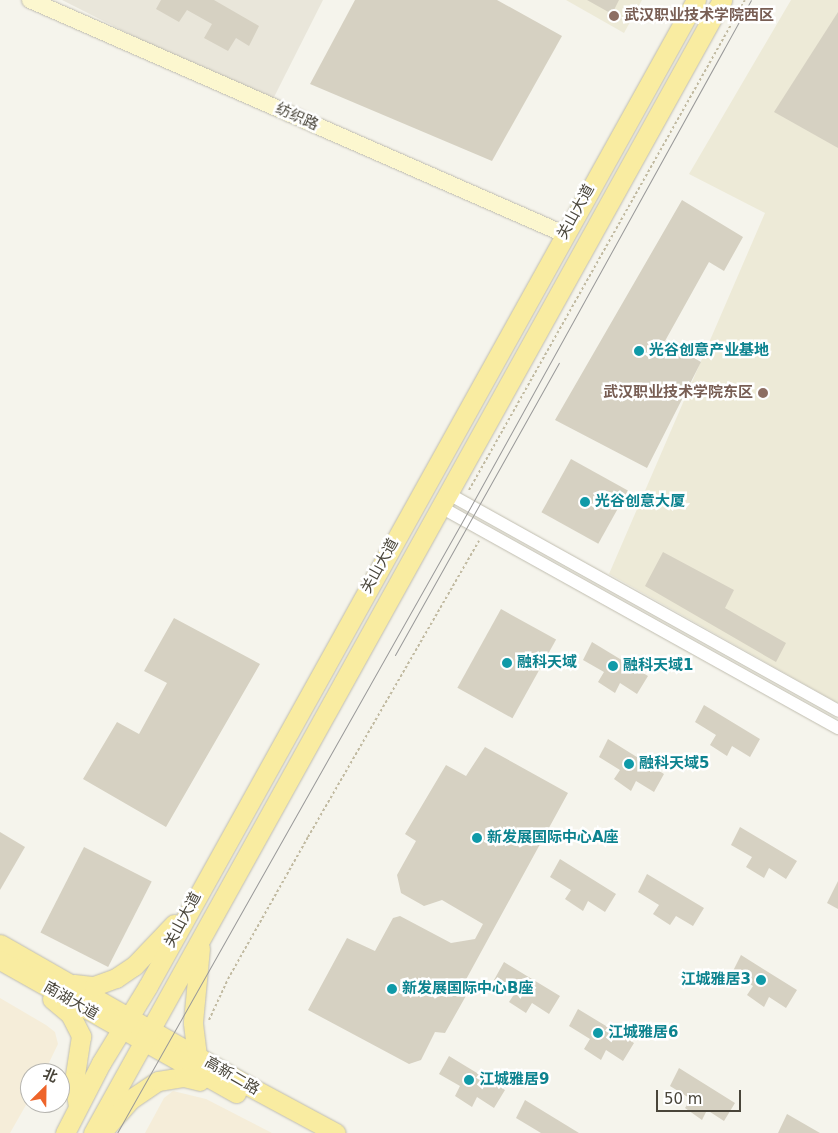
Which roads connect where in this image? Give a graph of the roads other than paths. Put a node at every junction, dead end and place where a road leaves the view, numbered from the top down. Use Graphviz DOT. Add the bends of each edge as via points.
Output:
graph roads {
  1 [pos="30,0"];
  2 [pos="696,0"];
  3 [pos="722,0"];
  4 [pos="564,234"];
  5 [pos="443,499"];
  6 [pos="838,711"];
  7 [pos="838,728"];
  8 [pos="188,909"];
  9 [pos="200,942"];
  10 [pos="0,944"];
  11 [pos="0,961"];
  12 [pos="74,984"];
  13 [pos="125,1023"];
  14 [pos="146,1036"];
  15 [pos="197,1056"];
  16 [pos="223,1086"];
  17 [pos="78,1106"];
  18 [pos="65,1133"];
  19 [pos="93,1133"];
  20 [pos="101,1133"];
  21 [pos="312,1133"];
  22 [pos="336,1133"];
  1 -- 4 [label="main road, 纺织路"];
  2 -- 4 [label="main road, 关山大道"];
  3 -- 5 [label="main road, 关山大道"];
  4 -- 8 [label="main road, 关山大道"];
  5 -- 6 [label="street"];
  5 -- 7 [label="street"];
  5 -- 9 [label="main road, 关山大道"];
  8 -- 12 [label="main road" via="134,966 116,978 94,986"];
  8 -- 13 [label="main road, 关山大道"];
  9 -- 14 [label="main road, 关山大道"];
  9 -- 15 [label="main road" via="193,1022"];
  10 -- 12 [label="main road, 南湖大道"];
  11 -- 13 [label="main road, 南湖大道"];
  11 -- 17 [label="main road" via="60,1005 76,1022 81,1036 74,1080"];
  12 -- 13 [label="main road, 南湖大道"];
  13 -- 14 [label="main road, 南湖大道"];
  13 -- 17 [label="main road, 关山大道"];
  14 -- 15 [label="main road, 高新二路"];
  14 -- 16 [label="main road, 高新二路"];
  14 -- 19 [label="main road, 关山大道"];
  15 -- 22 [label="main road, 高新二路"];
  16 -- 20 [label="main road" via="184,1077 158,1081 131,1099"];
  16 -- 21 [label="main road, 高新二路"];
  17 -- 18 [label="main road, 关山大道"];
}
